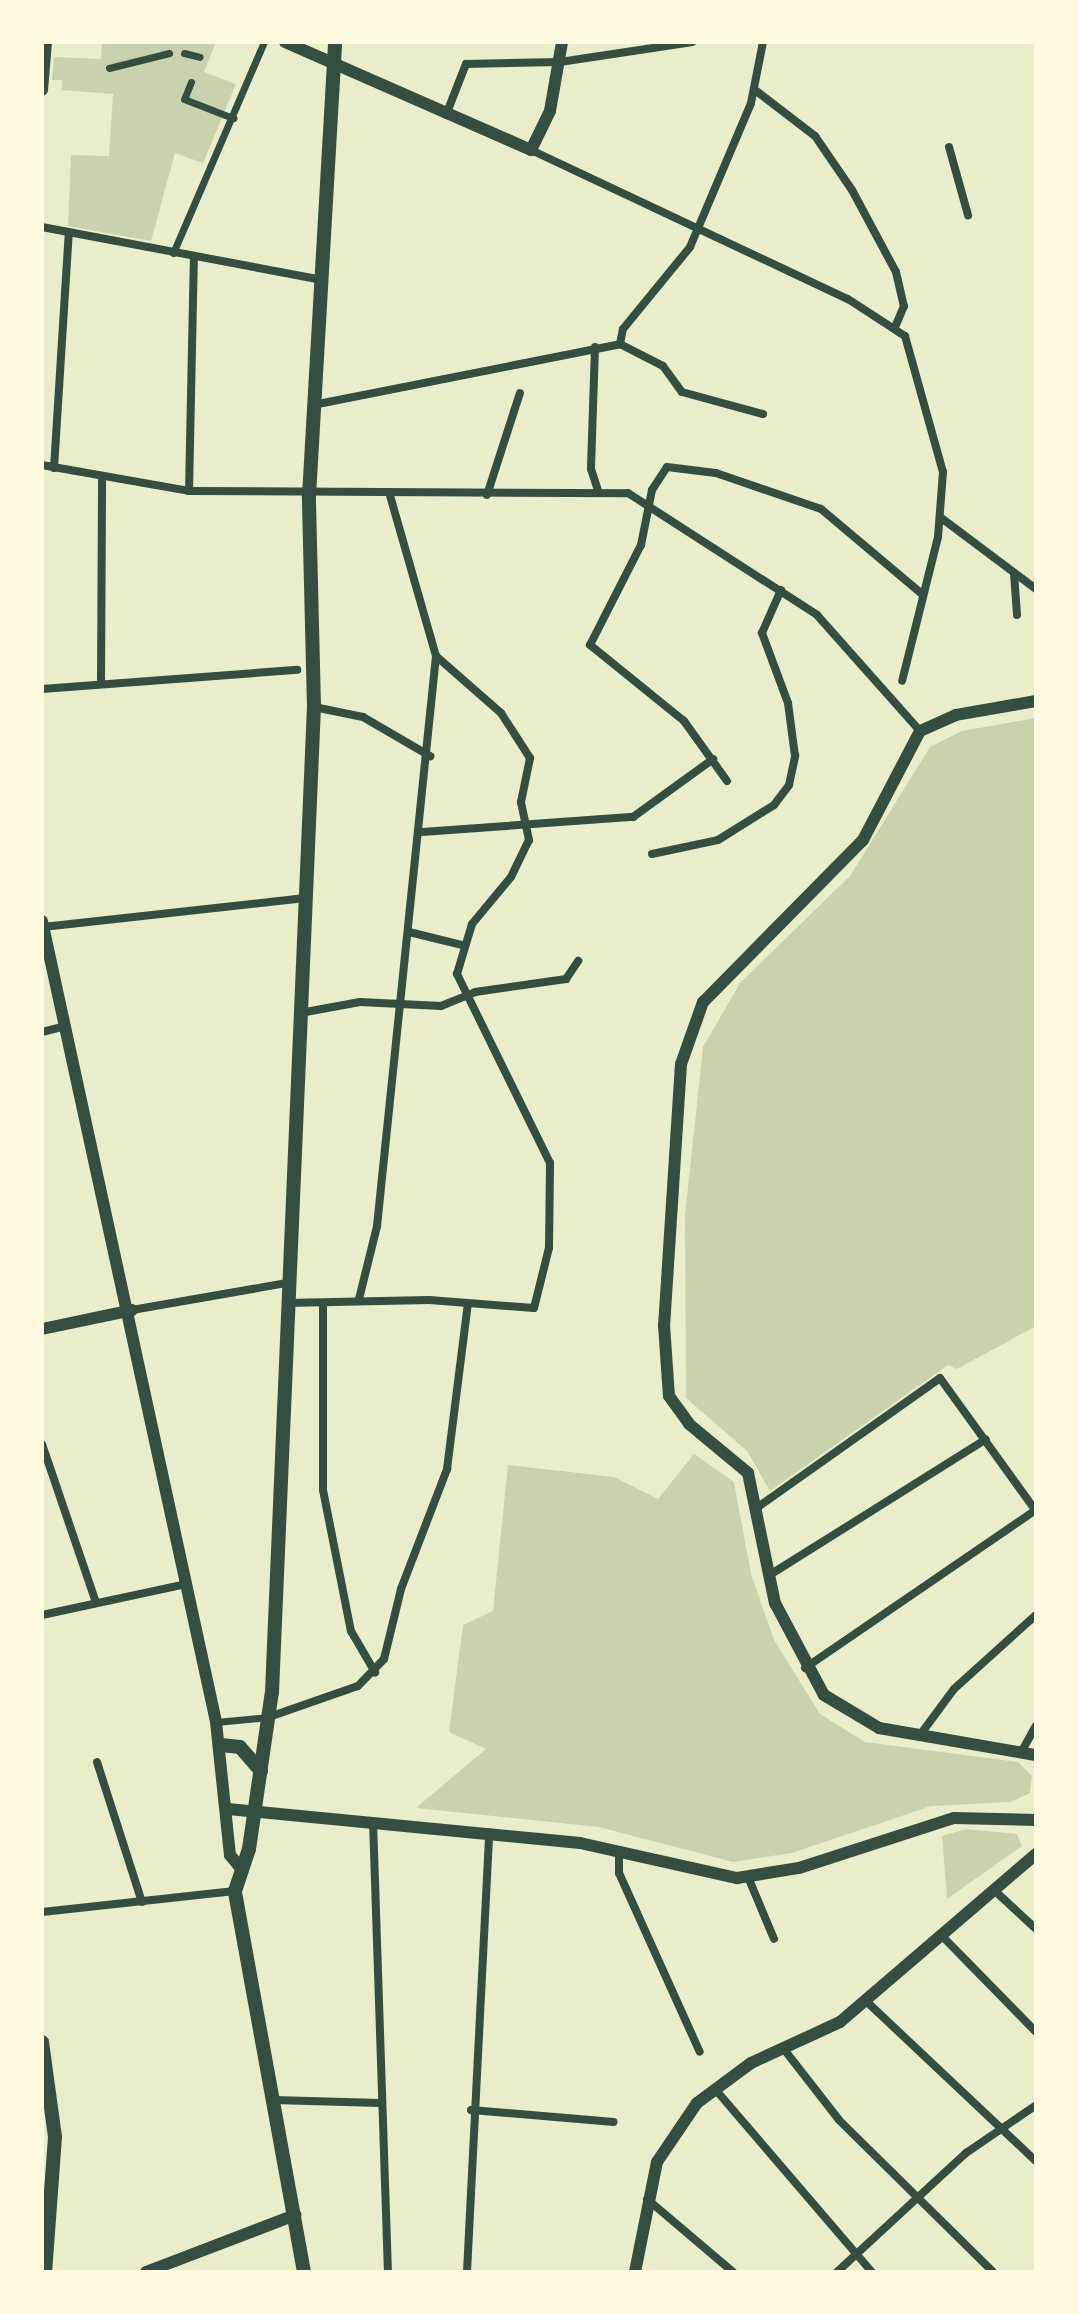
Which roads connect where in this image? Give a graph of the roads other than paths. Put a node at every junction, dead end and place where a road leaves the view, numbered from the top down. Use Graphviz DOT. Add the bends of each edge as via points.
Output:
graph roads {
  1 [pos="46,42"];
  2 [pos="264,42"];
  3 [pos="285,42"];
  4 [pos="335,42"];
  5 [pos="562,42"];
  6 [pos="693,42"];
  7 [pos="763,42"];
  8 [pos="169,53"];
  9 [pos="184,53"];
  10 [pos="200,57"];
  11 [pos="560,62"];
  12 [pos="334,64"];
  13 [pos="109,68"];
  14 [pos="191,82"];
  15 [pos="42,90"];
  16 [pos="755,90"];
  17 [pos="446,115"];
  18 [pos="233,118"];
  19 [pos="949,147"];
  20 [pos="531,150"];
  21 [pos="968,215"];
  22 [pos="697,225"];
  23 [pos="42,227"];
  24 [pos="69,232"];
  25 [pos="173,253"];
  26 [pos="194,257"];
  27 [pos="317,279"];
  28 [pos="896,325"];
  29 [pos="620,344"];
  30 [pos="595,347"];
  31 [pos="520,393"];
  32 [pos="312,405"];
  33 [pos="763,414"];
  34 [pos="42,465"];
  35 [pos="54,468"];
  36 [pos="102,480"];
  37 [pos="189,491"];
  38 [pos="599,493"];
  39 [pos="487,495"];
  40 [pos="309,496"];
  41 [pos="390,496"];
  42 [pos="649,503"];
  43 [pos="940,517"];
  44 [pos="1014,573"];
  45 [pos="1036,589"];
  46 [pos="781,590"];
  47 [pos="923,595"];
  48 [pos="1017,615"];
  49 [pos="436,656"];
  50 [pos="297,670"];
  51 [pos="902,681"];
  52 [pos="101,684"];
  53 [pos="42,689"];
  54 [pos="1036,701"];
  55 [pos="314,707"];
  56 [pos="920,731"];
  57 [pos="430,756"];
  58 [pos="713,759"];
  59 [pos="727,781"];
  60 [pos="530,820"];
  61 [pos="422,832"];
  62 [pos="652,854"];
  63 [pos="305,898"];
  64 [pos="43,924"];
  65 [pos="409,932"];
  66 [pos="462,945"];
  67 [pos="578,961"];
  68 [pos="465,996"];
  69 [pos="400,1008"];
  70 [pos="299,1013"];
  71 [pos="67,1025"];
  72 [pos="42,1032"];
  73 [pos="286,1283"];
  74 [pos="359,1299"];
  75 [pos="285,1303"];
  76 [pos="468,1303"];
  77 [pos="323,1306"];
  78 [pos="132,1310"];
  79 [pos="42,1329"];
  80 [pos="986,1439"];
  81 [pos="42,1444"];
  82 [pos="758,1507"];
  83 [pos="1036,1510"];
  84 [pos="767,1576"];
  85 [pos="186,1584"];
  86 [pos="96,1603"];
  87 [pos="42,1615"];
  88 [pos="1036,1615"];
  89 [pos="804,1669"];
  90 [pos="375,1672"];
  91 [pos="269,1717"];
  92 [pos="216,1722"];
  93 [pos="1036,1726"];
  94 [pos="920,1735"];
  95 [pos="221,1745"];
  96 [pos="1023,1749"];
  97 [pos="1036,1755"];
  98 [pos="97,1762"];
  99 [pos="261,1771"];
  100 [pos="228,1809"];
  101 [pos="1036,1810"];
  102 [pos="256,1811"];
  103 [pos="1030,1819"];
  104 [pos="373,1821"];
  105 [pos="489,1833"];
  106 [pos="619,1851"];
  107 [pos="1036,1854"];
  108 [pos="242,1870"];
  109 [pos="748,1877"];
  110 [pos="235,1891"];
  111 [pos="995,1891"];
  112 [pos="142,1902"];
  113 [pos="42,1912"];
  114 [pos="1036,1929"];
  115 [pos="944,1938"];
  116 [pos="774,1939"];
  117 [pos="866,2001"];
  118 [pos="1036,2032"];
  119 [pos="42,2042"];
  120 [pos="783,2048"];
  121 [pos="700,2052"];
  122 [pos="715,2089"];
  123 [pos="273,2100"];
  124 [pos="380,2103"];
  125 [pos="1035,2106"];
  126 [pos="471,2110"];
  127 [pos="613,2122"];
  128 [pos="1000,2129"];
  129 [pos="1036,2161"];
  130 [pos="647,2199"];
  131 [pos="917,2199"];
  132 [pos="295,2215"];
  133 [pos="44,2249"];
  134 [pos="855,2253"];
  135 [pos="151,2271"];
  136 [pos="45,2272"];
  137 [pos="304,2272"];
  138 [pos="388,2272"];
  139 [pos="467,2272"];
  140 [pos="635,2272"];
  141 [pos="733,2272"];
  142 [pos="837,2272"];
  143 [pos="872,2272"];
  144 [pos="993,2272"];
  1 -- 15 [label="street"];
  2 -- 18 [label="street"];
  3 -- 12 [label="street"];
  4 -- 12 [label="main road"];
  5 -- 11 [label="street"];
  6 -- 11 [label="street"];
  7 -- 16 [label="street"];
  8 -- 13 [label="street"];
  9 -- 10 [label="street"];
  11 -- 17 [label="street" via="466,64"];
  11 -- 20 [label="street" via="550,111"];
  12 -- 17 [label="street"];
  12 -- 27 [label="main road"];
  14 -- 18 [label="street" via="184,99"];
  16 -- 22 [label="street"];
  16 -- 28 [label="street" via="815,136 852,190 896,272 904,306"];
  17 -- 20 [label="street"];
  18 -- 25 [label="street"];
  19 -- 21 [label="street"];
  20 -- 22 [label="street"];
  22 -- 28 [label="street"];
  22 -- 29 [label="street" via="685,255 623,329"];
  23 -- 24 [label="street"];
  24 -- 25 [label="street"];
  24 -- 35 [label="street"];
  25 -- 26 [label="street"];
  26 -- 27 [label="street"];
  26 -- 37 [label="street"];
  27 -- 32 [label="main road"];
  28 -- 43 [label="street" via="905,336 943,472"];
  29 -- 30 [label="street"];
  29 -- 33 [label="street" via="663,366 682,392"];
  30 -- 32 [label="street"];
  30 -- 38 [label="street" via="591,469"];
  31 -- 39 [label="street"];
  32 -- 40 [label="main road"];
  34 -- 35 [label="street"];
  35 -- 36 [label="street"];
  36 -- 37 [label="street"];
  36 -- 52 [label="street"];
  37 -- 40 [label="street"];
  38 -- 39 [label="street"];
  38 -- 42 [label="street"];
  39 -- 41 [label="street"];
  40 -- 41 [label="street"];
  40 -- 55 [label="main road"];
  41 -- 49 [label="street"];
  42 -- 46 [label="street"];
  42 -- 47 [label="street" via="667,467 729,477 821,509"];
  42 -- 58 [label="street" via="641,545 591,634 594,650 684,721"];
  43 -- 44 [label="street"];
  43 -- 47 [label="street"];
  44 -- 45 [label="street"];
  44 -- 48 [label="street"];
  46 -- 56 [label="street" via="839,637"];
  46 -- 62 [label="street" via="762,633 788,703 795,756 789,785 774,805 718,840"];
  47 -- 51 [label="street"];
  49 -- 57 [label="street"];
  49 -- 60 [label="street" via="521,735 530,758 521,813"];
  50 -- 52 [label="street"];
  52 -- 53 [label="street"];
  54 -- 56 [label="street" via="956,715"];
  55 -- 57 [label="street" via="363,717"];
  55 -- 63 [label="main road"];
  56 -- 82 [label="street" via="863,840 703,1002 681,1064 667,1390 689,1424 742,1465"];
  57 -- 61 [label="street"];
  58 -- 59 [label="street"];
  58 -- 60 [label="street" via="633,817 569,825"];
  60 -- 61 [label="street"];
  60 -- 66 [label="street" via="521,860"];
  61 -- 65 [label="street"];
  63 -- 64 [label="street"];
  63 -- 70 [label="main road"];
  64 -- 71 [label="street"];
  65 -- 66 [label="street"];
  65 -- 69 [label="street"];
  66 -- 68 [label="street" via="457,974"];
  67 -- 68 [label="street" via="566,979"];
  68 -- 69 [label="street"];
  68 -- 76 [label="street" via="550,1163 549,1248 534,1308"];
  69 -- 70 [label="street" via="360,1002"];
  69 -- 74 [label="street" via="377,1226"];
  70 -- 73 [label="main road"];
  71 -- 72 [label="street"];
  71 -- 78 [label="street"];
  73 -- 75 [label="main road"];
  73 -- 78 [label="street"];
  74 -- 76 [label="street"];
  74 -- 77 [label="street"];
  75 -- 77 [label="street"];
  75 -- 91 [label="main road"];
  76 -- 90 [label="street" via="447,1469"];
  77 -- 90 [label="street" via="323,1490 351,1631"];
  78 -- 79 [label="street"];
  78 -- 85 [label="street"];
  80 -- 82 [label="street" via="940,1378"];
  80 -- 83 [label="street"];
  80 -- 84 [label="street"];
  81 -- 86 [label="street"];
  82 -- 84 [label="street"];
  83 -- 89 [label="street"];
  84 -- 89 [label="street"];
  85 -- 86 [label="street"];
  85 -- 92 [label="street"];
  86 -- 87 [label="street"];
  88 -- 94 [label="street" via="954,1689"];
  89 -- 94 [label="street" via="850,1717"];
  90 -- 91 [label="street" via="358,1686"];
  91 -- 92 [label="street"];
  91 -- 99 [label="main road"];
  92 -- 95 [label="street"];
  93 -- 96 [label="street"];
  94 -- 96 [label="street"];
  95 -- 99 [label="main road" via="240,1747"];
  95 -- 100 [label="street"];
  96 -- 97 [label="street"];
  98 -- 112 [label="street"];
  99 -- 102 [label="main road"];
  100 -- 102 [label="street"];
  100 -- 108 [label="street" via="230,1855"];
  101 -- 103 [label="street"];
  102 -- 104 [label="street"];
  102 -- 108 [label="main road"];
  103 -- 109 [label="street" via="945,1820"];
  104 -- 105 [label="street"];
  104 -- 124 [label="street"];
  105 -- 106 [label="street"];
  105 -- 126 [label="street"];
  106 -- 109 [label="street" via="706,1875"];
  106 -- 121 [label="street" via="619,1873"];
  107 -- 111 [label="street"];
  108 -- 110 [label="main road"];
  109 -- 116 [label="street"];
  110 -- 112 [label="street"];
  110 -- 123 [label="main road"];
  111 -- 114 [label="street"];
  111 -- 115 [label="street"];
  112 -- 113 [label="street"];
  115 -- 117 [label="street"];
  115 -- 118 [label="street"];
  117 -- 120 [label="street" via="831,2029"];
  117 -- 128 [label="street"];
  119 -- 133 [label="main road" via="55,2137"];
  120 -- 122 [label="street"];
  120 -- 131 [label="street" via="814,2093"];
  122 -- 130 [label="street" via="671,2133"];
  122 -- 134 [label="street"];
  123 -- 124 [label="street"];
  123 -- 132 [label="main road"];
  124 -- 138 [label="street"];
  125 -- 128 [label="street"];
  126 -- 127 [label="street"];
  126 -- 139 [label="street"];
  128 -- 129 [label="street"];
  128 -- 131 [label="street"];
  130 -- 140 [label="street"];
  130 -- 141 [label="street"];
  131 -- 134 [label="street"];
  131 -- 144 [label="street"];
  132 -- 135 [label="street"];
  132 -- 137 [label="main road"];
  133 -- 136 [label="main road"];
  134 -- 142 [label="street"];
  134 -- 143 [label="street"];
}
